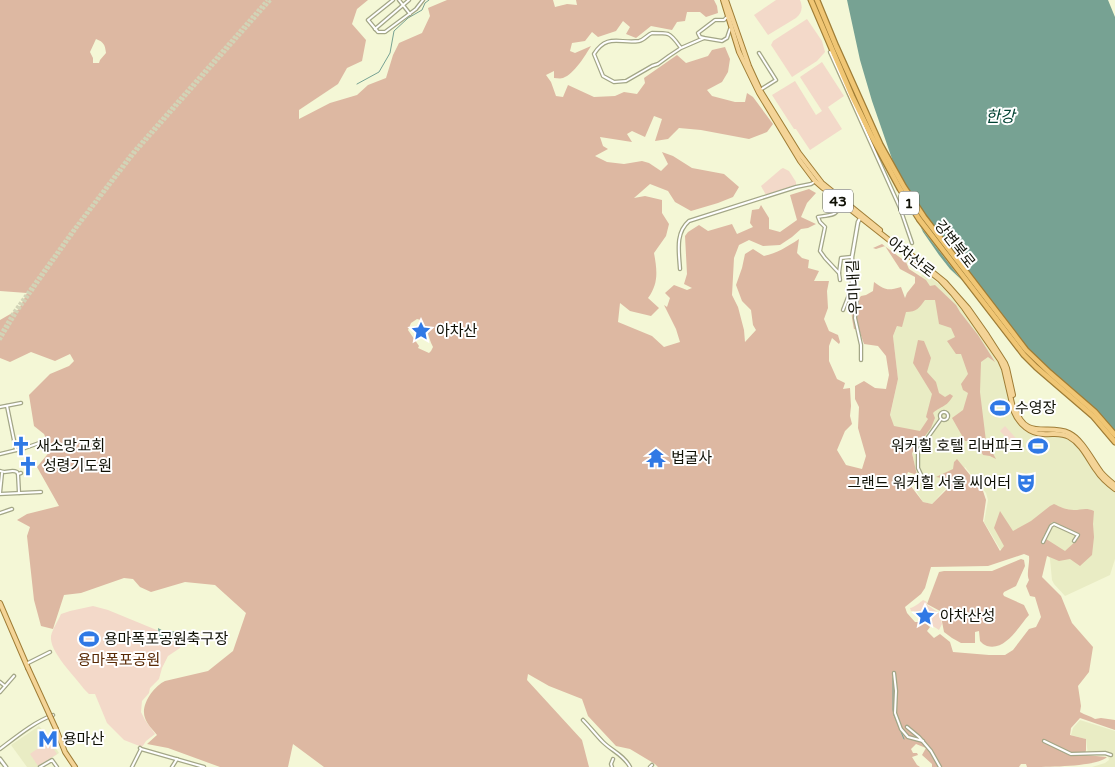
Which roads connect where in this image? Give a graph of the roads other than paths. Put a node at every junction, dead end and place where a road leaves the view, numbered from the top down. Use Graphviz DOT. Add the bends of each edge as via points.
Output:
graph roads {
  1 [pos="393,0"];
  2 [pos="399,0"];
  3 [pos="409,0"];
  4 [pos="423,0"];
  5 [pos="725,0"];
  6 [pos="811,0"];
  7 [pos="817,0"];
  8 [pos="403,5"];
  9 [pos="410,14"];
  10 [pos="728,16"];
  11 [pos="731,26"];
  12 [pos="375,29"];
  13 [pos="704,38"];
  14 [pos="681,48"];
  15 [pos="833,49"];
  16 [pos="759,53"];
  17 [pos="760,90"];
  18 [pos="806,166"];
  19 [pos="817,180"];
  20 [pos="821,184"];
  21 [pos="842,204"];
  22 [pos="861,217"];
  23 [pos="912,243"];
  24 [pos="852,257"];
  25 [pos="680,269"];
  26 [pos="839,273"];
  27 [pos="840,280"];
  28 [pos="852,287"];
  29 [pos="843,310"];
  30 [pos="1014,338"];
  31 [pos="861,360"];
  32 [pos="21,403"];
  33 [pos="7,406"];
  34 [pos="0,408"];
  35 [pos="941,419"];
  36 [pos="1115,435"];
  37 [pos="42,442"];
  38 [pos="1115,442"];
  39 [pos="16,450"];
  40 [pos="0,454"];
  41 [pos="1,472"];
  42 [pos="21,473"];
  43 [pos="18,474"];
  44 [pos="1115,485"];
  45 [pos="924,488"];
  46 [pos="1115,489"];
  47 [pos="40,492"];
  48 [pos="0,493"];
  49 [pos="19,493"];
  50 [pos="12,509"];
  51 [pos="0,513"];
  52 [pos="1074,541"];
  53 [pos="1043,542"];
  54 [pos="0,603"];
  55 [pos="50,652"];
  56 [pos="27,666"];
  57 [pos="894,673"];
  58 [pos="14,676"];
  59 [pos="0,682"];
  60 [pos="5,686"];
  61 [pos="0,692"];
  62 [pos="53,715"];
  63 [pos="583,720"];
  64 [pos="907,727"];
  65 [pos="922,741"];
  66 [pos="1044,742"];
  67 [pos="0,749"];
  68 [pos="1111,755"];
  69 [pos="0,759"];
  70 [pos="177,759"];
  71 [pos="613,759"];
  72 [pos="6,767"];
  73 [pos="40,767"];
  74 [pos="57,767"];
  75 [pos="75,767"];
  76 [pos="132,767"];
  77 [pos="172,767"];
  78 [pos="204,767"];
  79 [pos="612,767"];
  80 [pos="630,767"];
  81 [pos="940,767"];
  1 -- 12 [label="street" via="368,20"];
  2 -- 8 [label="street"];
  3 -- 8 [label="street"];
  4 -- 9 [label="street"];
  5 -- 10 [label="main road, 아차산로 / 43"];
  5 -- 17 [label="main road, 아차산로 / 43"];
  6 -- 15 [label="highway, 강변북로 / 1"];
  7 -- 15 [label="highway, 강변북로 / 1"];
  8 -- 9 [label="street"];
  8 -- 12 [label="street"];
  9 -- 12 [label="street" via="385,32"];
  10 -- 11 [label="main road, 아차산로 / 43"];
  10 -- 13 [label="street" via="724,20 715,20 698,34"];
  11 -- 13 [label="street" via="727,38 722,41"];
  11 -- 18 [label="main road, 아차산로 / 43" via="739,52 759,93"];
  13 -- 14 [label="street"];
  14 -- 14 [label="street" via="668,34 652,33 641,41 606,42 594,54 603,76 614,82 626,81"];
  15 -- 23 [label="street"];
  15 -- 30 [label="highway, 강변북로 / 1" via="870,135 900,190"];
  16 -- 17 [label="street" via="776,80"];
  17 -- 18 [label="main road, 아차산로 / 43"];
  18 -- 19 [label="main road, 아차산로 / 43"];
  19 -- 20 [label="main road, 아차산로 / 43"];
  19 -- 25 [label="street" via="689,221 679,241"];
  20 -- 21 [label="main road, 아차산로 / 43"];
  20 -- 22 [label="main road, 아차산로 / 43"];
  21 -- 22 [label="main road, 아차산로 / 43"];
  21 -- 26 [label="street" via="829,217 818,217 825,227 820,251"];
  22 -- 24 [label="street, 우미내길"];
  22 -- 44 [label="main road, 아차산로 / 43" via="940,277 978,321 1007,368 1016,410 1022,420 1031,428 1072,434 1102,474"];
  22 -- 46 [label="main road, 아차산로 / 43" via="940,280 964,308 1000,360 1014,412 1021,424 1036,434 1060,433 1074,440 1097,472"];
  24 -- 26 [label="street" via="841,258"];
  24 -- 28 [label="street, 우미내길"];
  26 -- 27 [label="street"];
  28 -- 29 [label="street"];
  28 -- 31 [label="street, 우미내길" via="857,299 855,318"];
  30 -- 36 [label="highway, 강변북로" via="1095,412"];
  30 -- 38 [label="highway, 강변북로" via="1036,367 1093,416"];
  32 -- 33 [label="street"];
  33 -- 34 [label="street"];
  33 -- 39 [label="street"];
  35 -- 45 [label="street" via="918,452 918,468"];
  37 -- 39 [label="street"];
  39 -- 40 [label="street"];
  41 -- 43 [label="street" via="14,471"];
  41 -- 48 [label="street"];
  42 -- 43 [label="street"];
  43 -- 49 [label="street"];
  47 -- 49 [label="street"];
  48 -- 49 [label="street"];
  50 -- 51 [label="street"];
  52 -- 53 [label="street" via="1078,535 1054,524"];
  54 -- 56 [label="main road"];
  55 -- 56 [label="street"];
  56 -- 75 [label="main road, bridge"];
  57 -- 65 [label="street" via="895,713 900,729 908,737"];
  58 -- 60 [label="street"];
  59 -- 60 [label="street"];
  60 -- 61 [label="street"];
  62 -- 67 [label="street"];
  63 -- 80 [label="street"];
  64 -- 65 [label="street"];
  65 -- 81 [label="street"];
  66 -- 68 [label="street" via="1071,754"];
  69 -- 72 [label="street"];
  70 -- 76 [label="street" via="141,748"];
  70 -- 77 [label="street"];
  70 -- 78 [label="street"];
  71 -- 79 [label="street"];
  73 -- 74 [label="street" via="51,760"];
}
